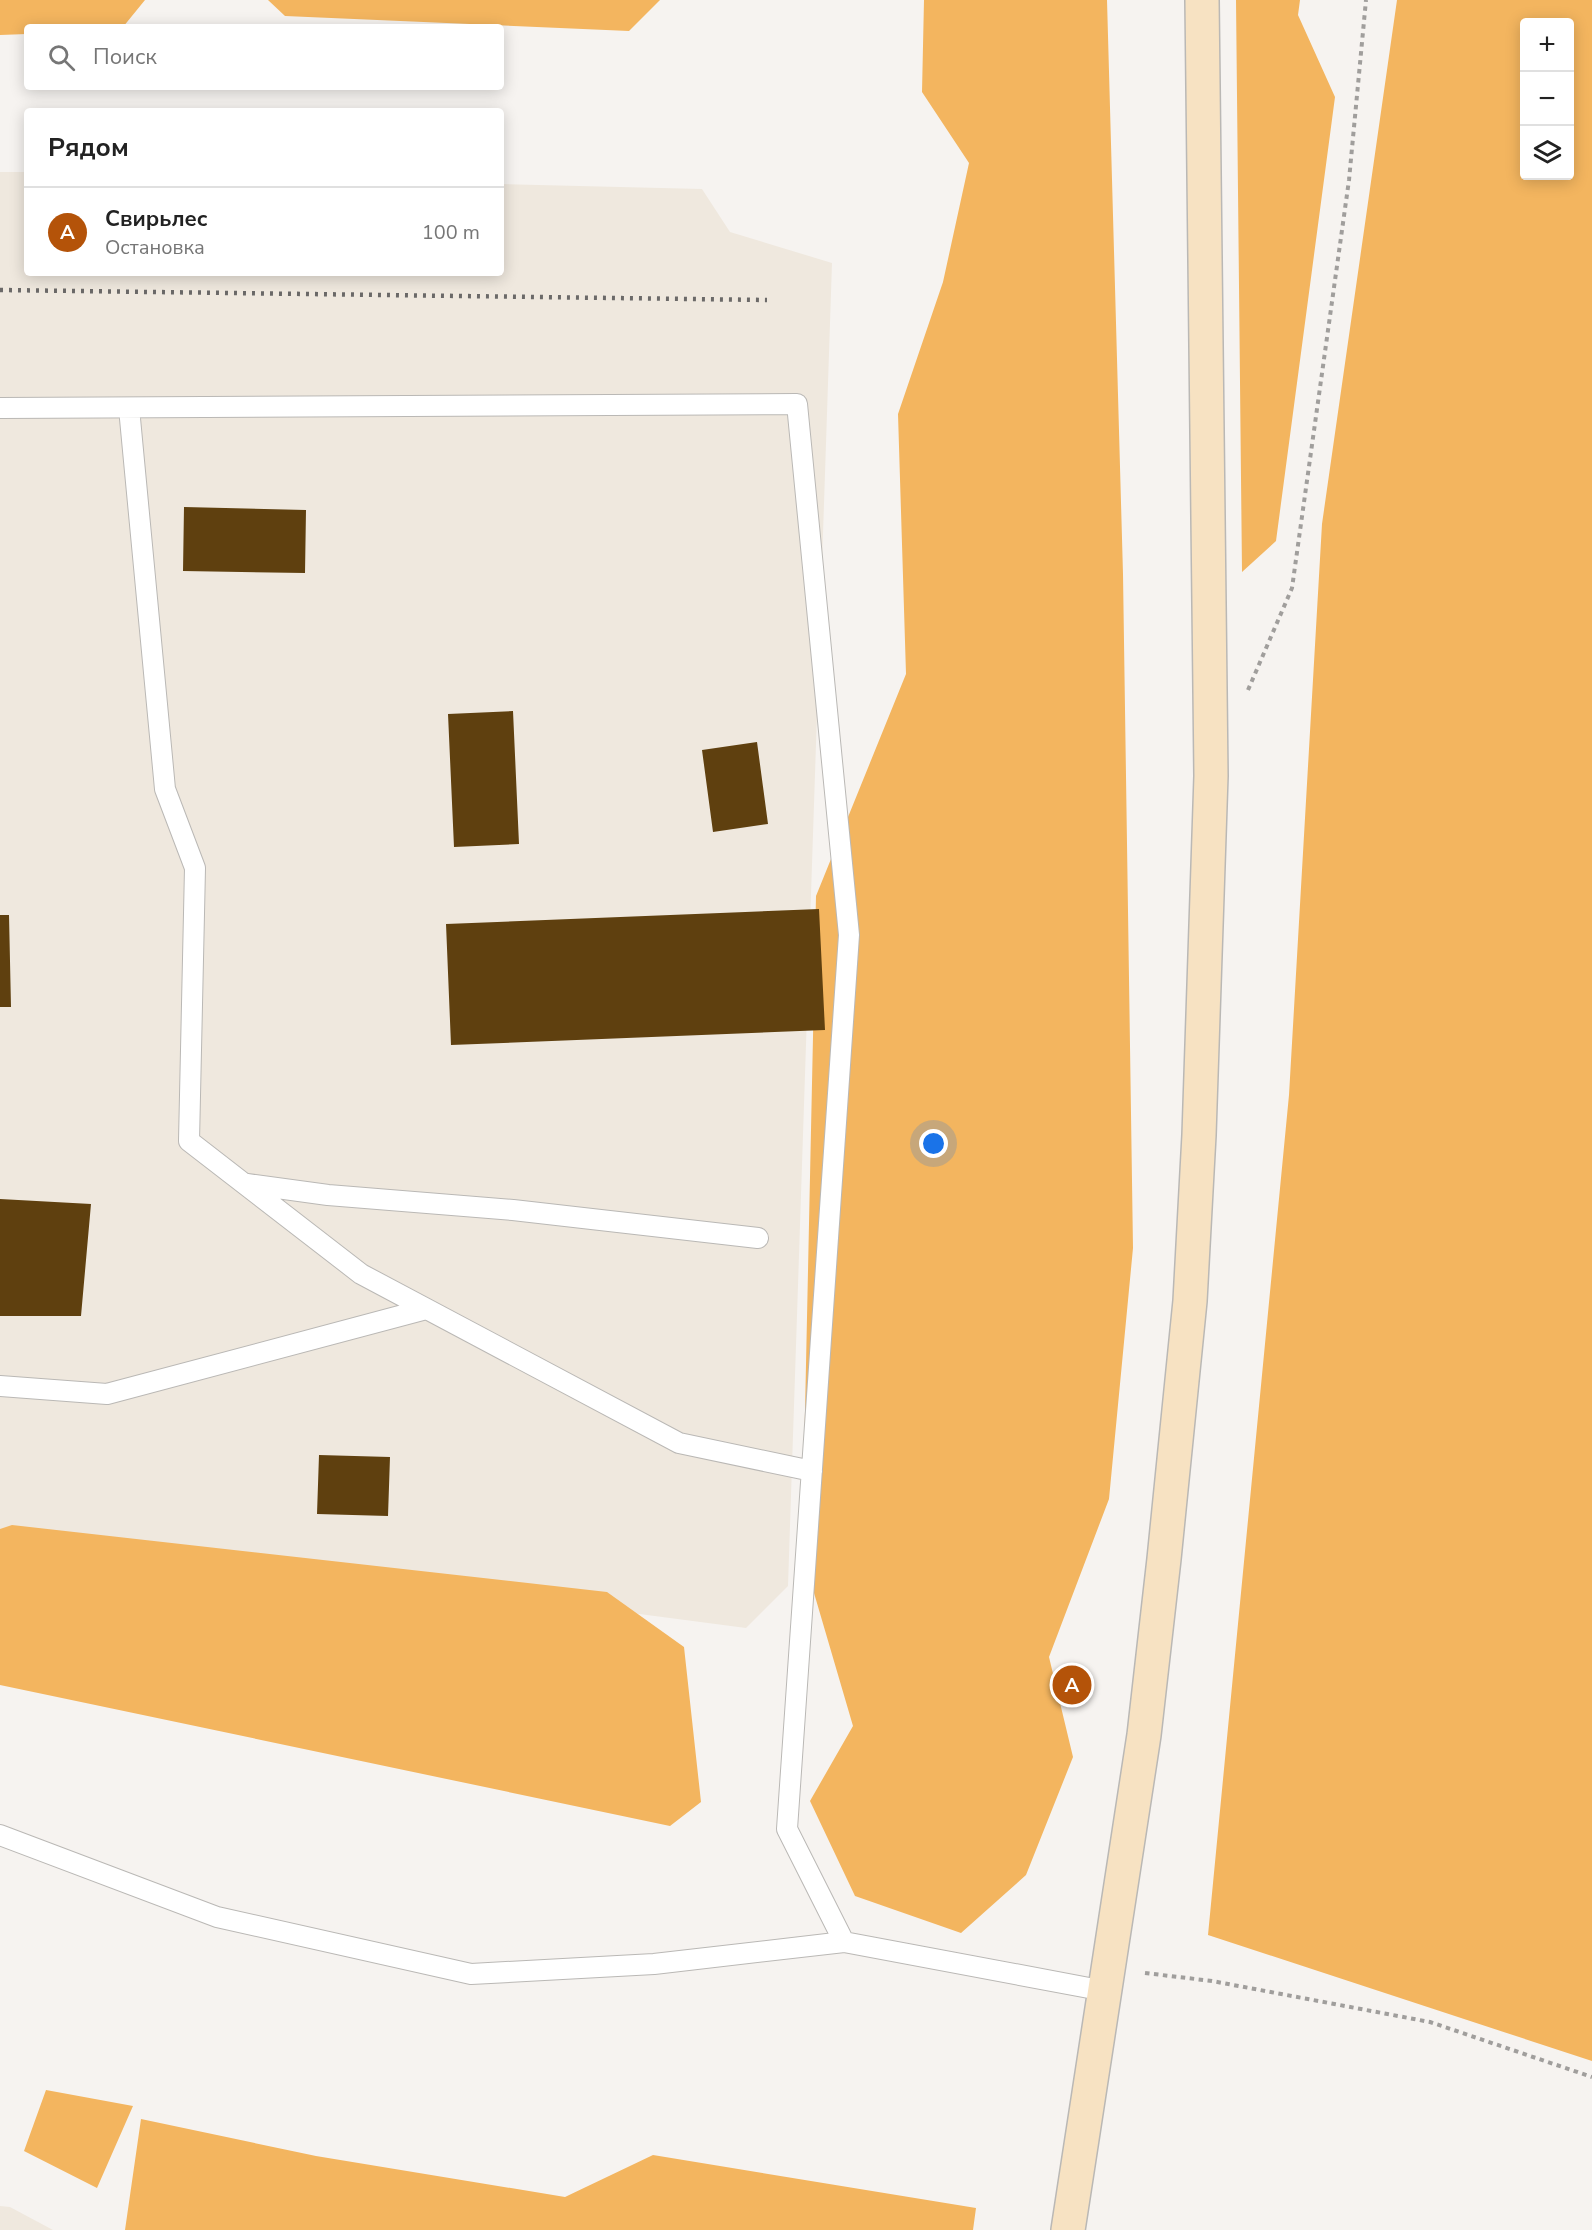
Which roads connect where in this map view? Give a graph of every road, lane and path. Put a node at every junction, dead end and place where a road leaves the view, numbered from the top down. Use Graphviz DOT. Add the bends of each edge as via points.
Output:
graph roads {
  1 [pos="1202,0"];
  2 [pos="1366,0"];
  3 [pos="0,408"];
  4 [pos="129,408"];
  5 [pos="1247,693"];
  6 [pos="244,1184"];
  7 [pos="758,1238"];
  8 [pos="426,1309"];
  9 [pos="0,1386"];
  10 [pos="812,1471"];
  11 [pos="0,1835"];
  12 [pos="844,1942"];
  13 [pos="1107,1980"];
  14 [pos="1592,2077"];
  15 [pos="1068,2230"];
  1 -- 13 [label="street" via="1211,776 1199,1136 1190,1301 1164,1559 1144,1735"];
  2 -- 5 [label="path" via="1349,180 1292,588"];
  3 -- 4 [label="lane"];
  4 -- 6 [label="lane" via="165,789 195,868 189,1141"];
  4 -- 10 [label="lane" via="797,404 849,935"];
  6 -- 7 [label="lane"];
  6 -- 8 [label="lane" via="361,1274"];
  8 -- 9 [label="lane" via="107,1394"];
  8 -- 10 [label="lane" via="679,1443"];
  10 -- 12 [label="lane" via="787,1830"];
  11 -- 12 [label="lane" via="217,1917 471,1974 654,1964"];
  12 -- 13 [label="lane"];
  13 -- 14 [label="path" via="1212,1981 1430,2022"];
  13 -- 15 [label="street"];
}
